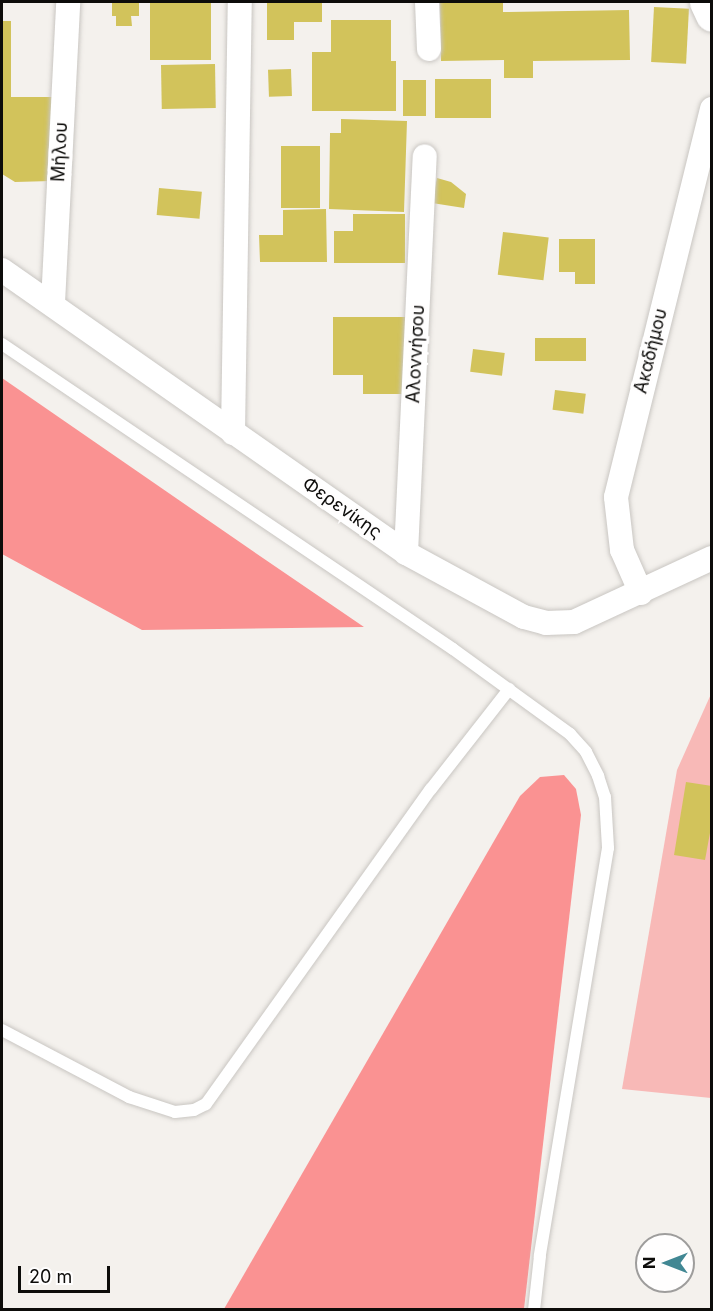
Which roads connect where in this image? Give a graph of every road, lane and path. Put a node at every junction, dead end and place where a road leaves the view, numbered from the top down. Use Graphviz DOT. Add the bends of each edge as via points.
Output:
graph roads {
  1 [pos="68,2"];
  2 [pos="240,2"];
  3 [pos="427,2"];
  4 [pos="706,2"];
  5 [pos="711,15"];
  6 [pos="429,49"];
  7 [pos="711,109"];
  8 [pos="425,156"];
  9 [pos="2,270"];
  10 [pos="53,303"];
  11 [pos="2,344"];
  12 [pos="233,433"];
  13 [pos="406,553"];
  14 [pos="711,558"];
  15 [pos="641,593"];
  16 [pos="509,689"];
  17 [pos="2,1030"];
  18 [pos="534,1310"];
  1 -- 10 [label="street, Μήλου"];
  2 -- 12 [label="street"];
  3 -- 6 [label="street"];
  4 -- 5 [label="street"];
  7 -- 15 [label="street, Ακαδήμου" via="616,497 621,543"];
  8 -- 13 [label="street, Αλοννήσου"];
  9 -- 10 [label="street, Φερενίκης"];
  10 -- 12 [label="street, Φερενίκης"];
  11 -- 16 [label="lane"];
  12 -- 13 [label="street, Φερενίκης"];
  13 -- 15 [label="street, Φερενίκης" via="524,617 546,623 574,622"];
  14 -- 15 [label="street, Φερενίκης"];
  16 -- 17 [label="lane" via="431,789 206,1104 175,1112 129,1097"];
  16 -- 18 [label="lane" via="570,734 586,752 605,797 608,848"];
}
